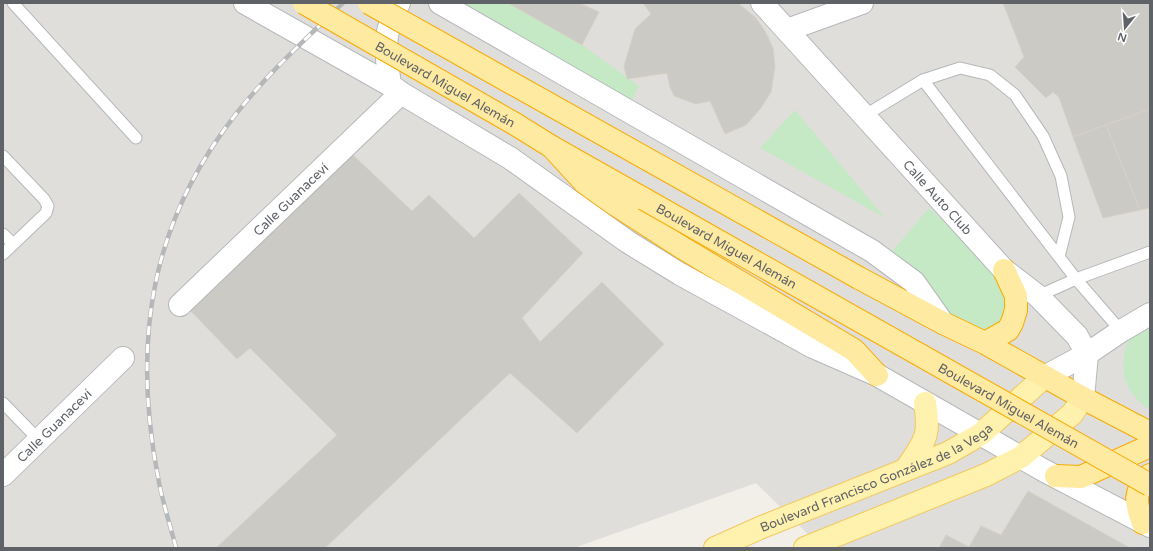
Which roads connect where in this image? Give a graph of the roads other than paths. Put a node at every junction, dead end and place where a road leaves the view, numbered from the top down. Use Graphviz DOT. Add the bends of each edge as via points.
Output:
graph roads {
  1 [pos="13,3"];
  2 [pos="304,3"];
  3 [pos="369,3"];
  4 [pos="399,3"];
  5 [pos="440,3"];
  6 [pos="762,3"];
  7 [pos="862,3"];
  8 [pos="250,4"];
  9 [pos="787,30"];
  10 [pos="923,80"];
  11 [pos="396,89"];
  12 [pos="864,116"];
  13 [pos="136,138"];
  14 [pos="552,147"];
  15 [pos="3,156"];
  16 [pos="3,234"];
  17 [pos="13,244"];
  18 [pos="1150,252"];
  19 [pos="3,254"];
  20 [pos="1059,257"];
  21 [pos="1004,270"];
  22 [pos="1076,279"];
  23 [pos="1038,296"];
  24 [pos="180,305"];
  25 [pos="1150,314"];
  26 [pos="943,323"];
  27 [pos="1121,331"];
  28 [pos="985,343"];
  29 [pos="1087,354"];
  30 [pos="122,358"];
  31 [pos="877,375"];
  32 [pos="1044,377"];
  33 [pos="1083,398"];
  34 [pos="3,403"];
  35 [pos="926,403"];
  36 [pos="1150,433"];
  37 [pos="981,434"];
  38 [pos="39,440"];
  39 [pos="1150,446"];
  40 [pos="1021,457"];
  41 [pos="906,469"];
  42 [pos="1150,475"];
  43 [pos="3,476"];
  44 [pos="1056,476"];
  45 [pos="1150,485"];
  46 [pos="1147,524"];
  47 [pos="715,548"];
  48 [pos="805,548"];
  1 -- 13 [label="lane"];
  2 -- 14 [label="highway, Boulevard Miguel Alemán, bridge"];
  3 -- 26 [label="highway, bridge"];
  4 -- 11 [label="street" via="387,37 388,65"];
  5 -- 26 [label="street" via="872,251 914,282"];
  6 -- 9 [label="street, Calle Auto Club"];
  7 -- 9 [label="street"];
  8 -- 11 [label="street"];
  9 -- 12 [label="street, Calle Auto Club"];
  10 -- 12 [label="lane"];
  10 -- 20 [label="lane"];
  10 -- 20 [label="lane" via="960,68 990,75 1015,94 1043,136 1061,176 1069,217"];
  11 -- 24 [label="street, Calle Guanaceví"];
  11 -- 31 [label="street" via="510,158 628,242 680,274 812,347"];
  12 -- 21 [label="street, Calle Auto Club"];
  14 -- 31 [label="highway" via="585,183 613,203 681,247 854,350"];
  14 -- 45 [label="highway, Boulevard Miguel Alemán, bridge"];
  15 -- 17 [label="lane" via="48,206 46,212"];
  16 -- 17 [label="lane"];
  17 -- 19 [label="lane"];
  18 -- 22 [label="lane"];
  20 -- 22 [label="lane"];
  21 -- 23 [label="street, Calle Auto Club"];
  21 -- 28 [label="highway" via="1016,296 1016,310 1008,330"];
  22 -- 23 [label="lane"];
  22 -- 27 [label="lane"];
  23 -- 29 [label="street, Calle Auto Club" via="1077,336"];
  25 -- 27 [label="street"];
  26 -- 28 [label="highway"];
  27 -- 29 [label="street"];
  28 -- 32 [label="highway"];
  29 -- 32 [label="street"];
  29 -- 33 [label="street"];
  30 -- 38 [label="street, Calle Guanaceví"];
  31 -- 35 [label="street"];
  32 -- 33 [label="highway"];
  32 -- 37 [label="main road, Boulevard Francisco González de la Vega"];
  33 -- 36 [label="highway"];
  33 -- 40 [label="main road" via="1072,414"];
  34 -- 38 [label="lane"];
  35 -- 37 [label="street"];
  35 -- 41 [label="main road" via="928,419 924,443"];
  37 -- 40 [label="street"];
  37 -- 41 [label="main road, Boulevard Francisco González de la Vega" via="948,453"];
  38 -- 43 [label="street, Calle Guanaceví"];
  39 -- 44 [label="highway" via="1081,477"];
  40 -- 44 [label="street"];
  40 -- 48 [label="main road" via="986,475"];
  41 -- 47 [label="main road, Boulevard Francisco González de la Vega"];
  42 -- 46 [label="highway" via="1137,494 1137,506"];
  44 -- 46 [label="street"];
}
